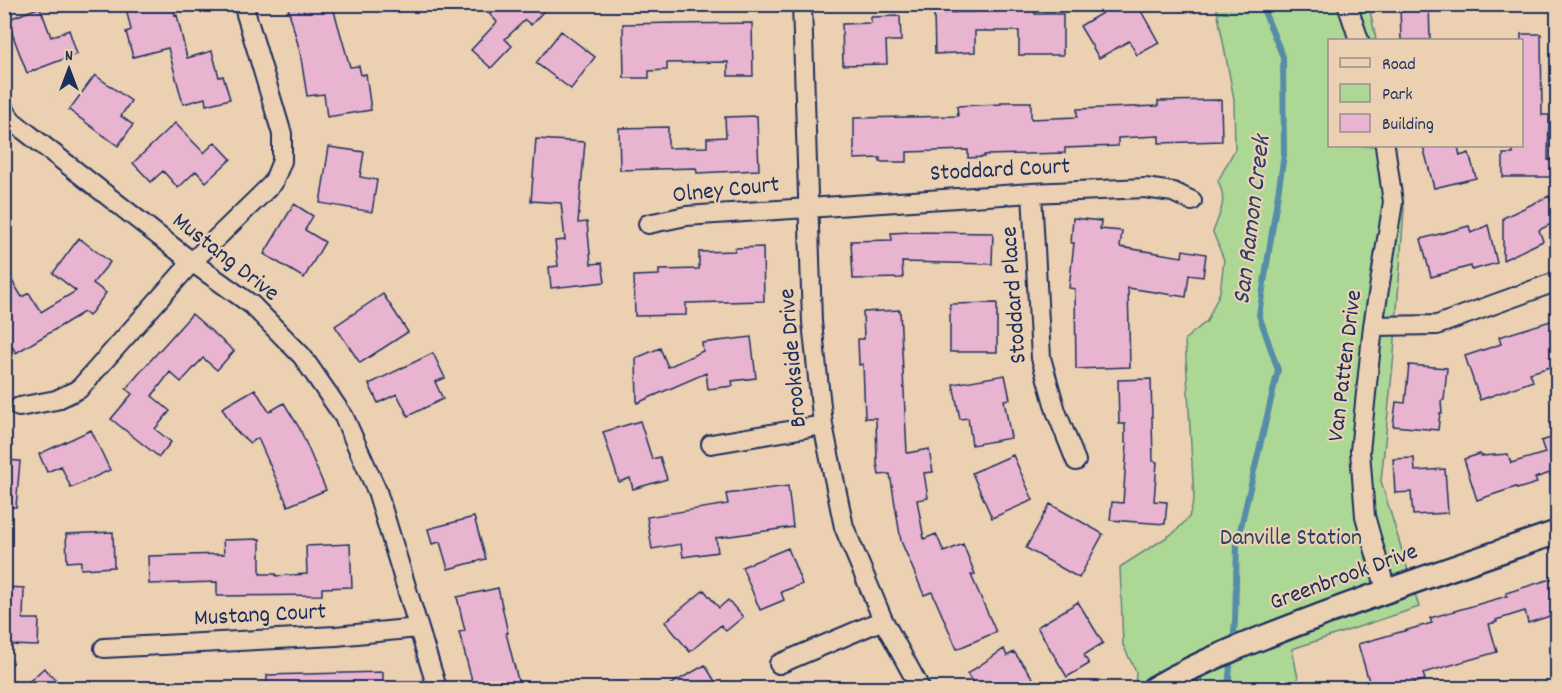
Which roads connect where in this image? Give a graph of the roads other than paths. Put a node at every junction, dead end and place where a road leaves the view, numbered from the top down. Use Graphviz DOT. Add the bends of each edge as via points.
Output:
graph roads {
  1 [pos="243,4"];
  2 [pos="802,4"];
  3 [pos="1347,4"];
  4 [pos="1359,39"];
  5 [pos="7,118"];
  6 [pos="1385,147"];
  7 [pos="1032,193"];
  8 [pos="1192,201"];
  9 [pos="808,207"];
  10 [pos="648,224"];
  11 [pos="192,262"];
  12 [pos="1557,281"];
  13 [pos="1373,326"];
  14 [pos="19,407"];
  15 [pos="823,425"];
  16 [pos="711,444"];
  17 [pos="1076,460"];
  18 [pos="1557,532"];
  19 [pos="1386,590"];
  20 [pos="883,620"];
  21 [pos="418,628"];
  22 [pos="104,648"];
  23 [pos="779,664"];
  24 [pos="437,688"];
  25 [pos="920,688"];
  26 [pos="1154,688"];
  1 -- 11 [label="street" via="282,134 282,161 273,183"];
  2 -- 9 [label="street, Brookside Drive"];
  3 -- 4 [label="street"];
  5 -- 11 [label="street, Mustang Drive"];
  6 -- 13 [label="street, Van Patten Drive" via="1393,202"];
  7 -- 8 [label="street, Stoddard Court" via="1145,188 1173,192"];
  7 -- 9 [label="street, Stoddard Court"];
  7 -- 17 [label="street, Stoddard Place" via="1041,357 1056,411"];
  9 -- 10 [label="street, Olney Court" via="686,216"];
  9 -- 15 [label="street, Brookside Drive" via="812,322"];
  11 -- 14 [label="street" via="79,389 56,400"];
  11 -- 21 [label="street, Mustang Drive" via="252,304 302,356 344,417 377,491"];
  12 -- 13 [label="street" via="1437,325"];
  13 -- 19 [label="street, Van Patten Drive" via="1360,451 1365,516"];
  15 -- 16 [label="street"];
  15 -- 20 [label="street, Brookside Drive" via="844,527"];
  18 -- 19 [label="street, Greenbrook Drive"];
  19 -- 26 [label="street, Greenbrook Drive" via="1277,631 1185,670"];
  20 -- 23 [label="street"];
  20 -- 25 [label="street, Brookside Drive"];
  21 -- 22 [label="street, Mustang Court"];
  21 -- 24 [label="street, Mustang Drive"];
}
